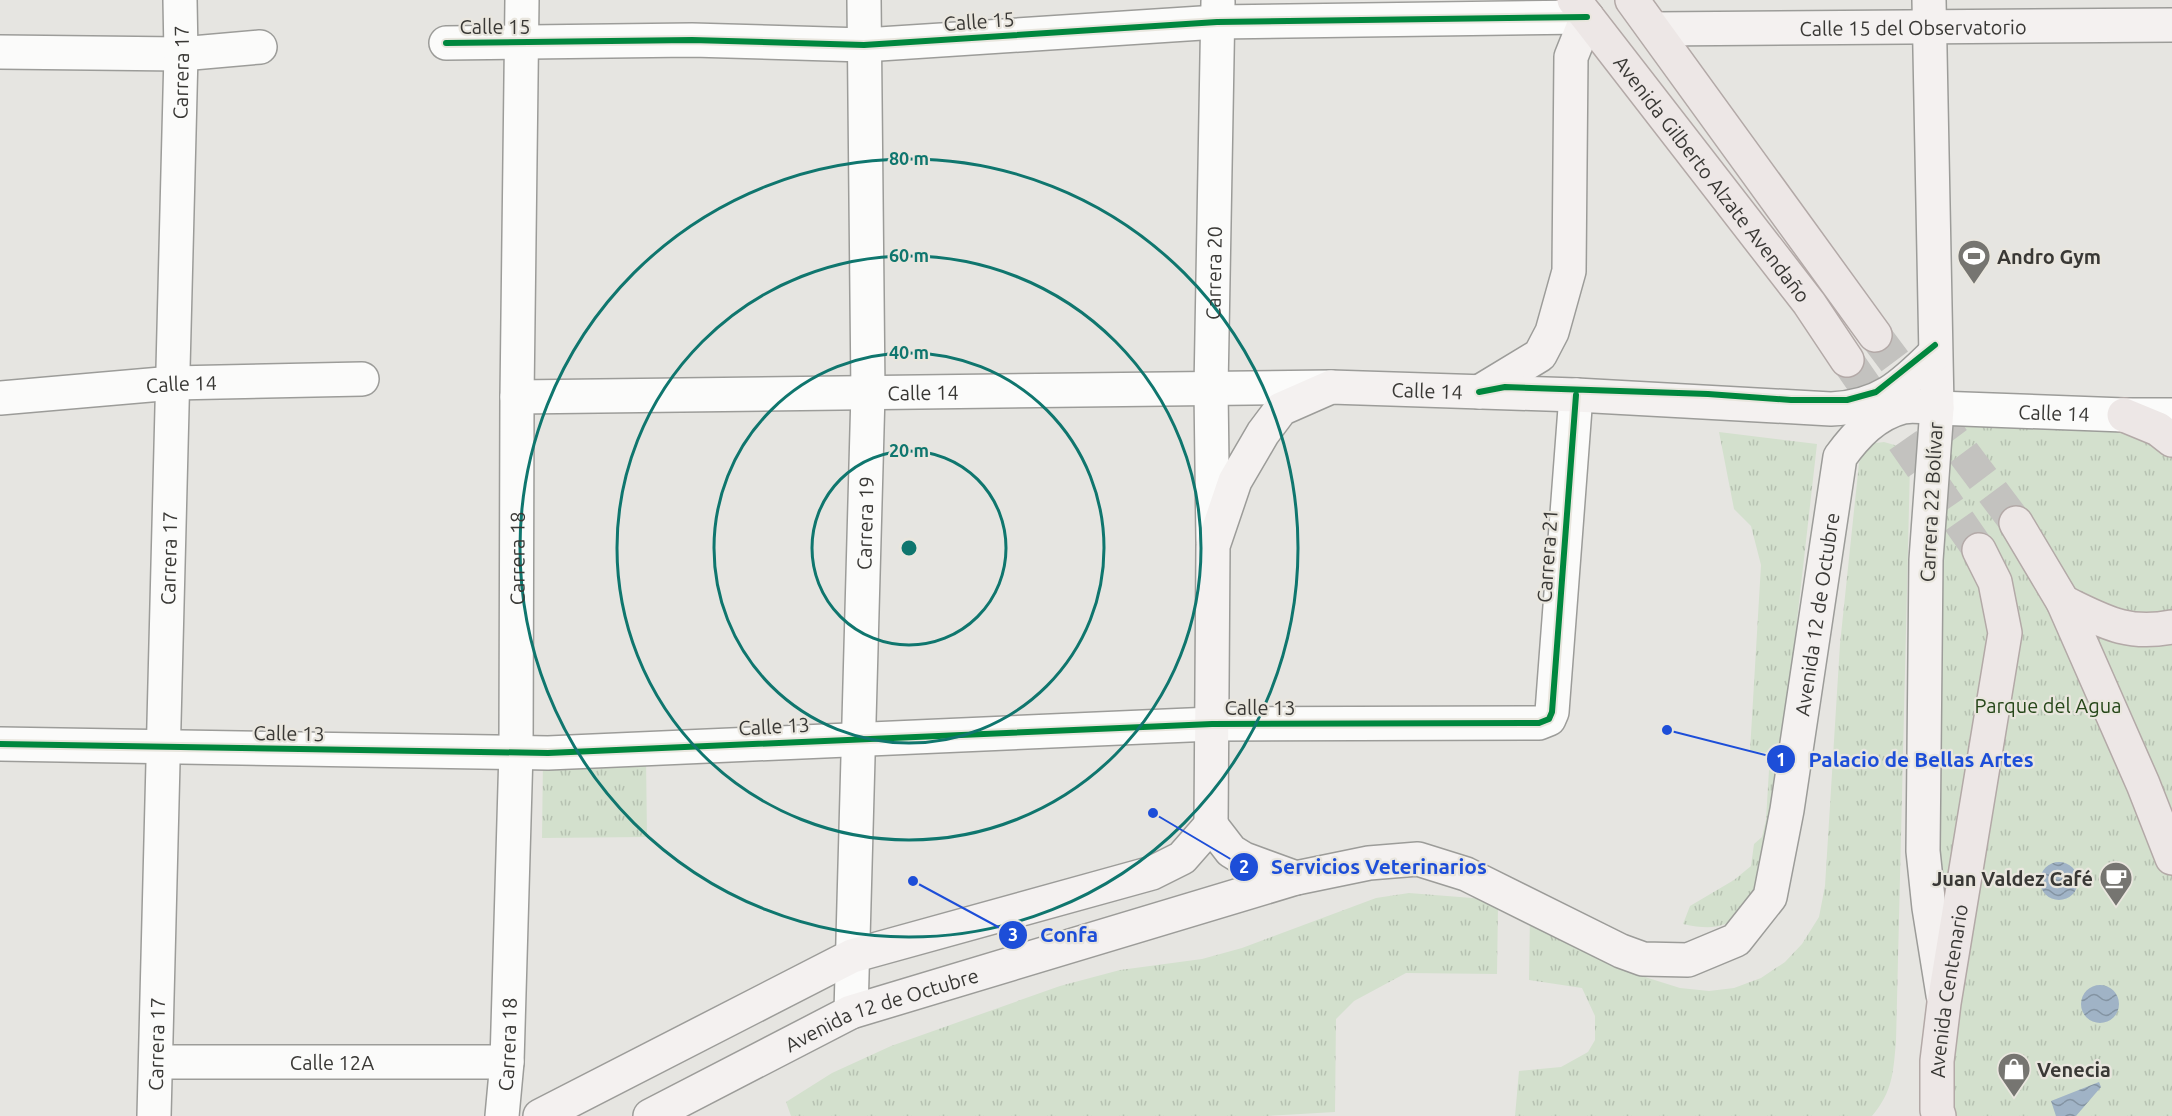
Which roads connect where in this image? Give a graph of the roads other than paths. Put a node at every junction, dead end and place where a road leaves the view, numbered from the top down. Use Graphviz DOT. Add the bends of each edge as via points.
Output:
graph roads {
  1 [pos="180,0"];
  2 [pos="522,0"];
  3 [pos="864,0"];
  4 [pos="1632,0"];
  5 [pos="1580,9"];
  6 [pos="1218,11"];
  7 [pos="1928,14"];
  8 [pos="2172,25"];
  9 [pos="1655,29"];
  10 [pos="446,43"];
  11 [pos="522,44"];
  12 [pos="864,45"];
  13 [pos="260,47"];
  14 [pos="0,52"];
  15 [pos="181,54"];
  16 [pos="1875,335"];
  17 [pos="1935,352"];
  18 [pos="1847,360"];
  19 [pos="362,379"];
  20 [pos="173,383"];
  21 [pos="1331,387"];
  22 [pos="1211,389"];
  23 [pos="1479,392"];
  24 [pos="868,393"];
  25 [pos="1576,395"];
  26 [pos="517,397"];
  27 [pos="0,398"];
  28 [pos="1936,408"];
  29 [pos="1831,409"];
  30 [pos="2124,415"];
  31 [pos="2172,415"];
  32 [pos="1263,434"];
  33 [pos="2172,440"];
  34 [pos="1840,457"];
  35 [pos="2016,523"];
  36 [pos="1213,546"];
  37 [pos="1979,550"];
  38 [pos="2063,602"];
  39 [pos="2172,627"];
  40 [pos="1549,719"];
  41 [pos="1212,724"];
  42 [pos="857,739"];
  43 [pos="0,744"];
  44 [pos="164,747"];
  45 [pos="516,752"];
  46 [pos="1211,825"];
  47 [pos="2172,858"];
  48 [pos="1296,878"];
  49 [pos="852,956"];
  50 [pos="1944,1003"];
  51 [pos="851,1012"];
  52 [pos="156,1062"];
  53 [pos="507,1062"];
  54 [pos="154,1116"];
  55 [pos="502,1116"];
  56 [pos="540,1116"];
  57 [pos="650,1116"];
  58 [pos="1939,1116"];
  1 -- 15 [label="street, Carrera 17"];
  2 -- 11 [label="street, Carrera 18"];
  3 -- 12 [label="street, Carrera 19"];
  4 -- 9 [label="main road, Avenida Gilberto Alzate Avendaño"];
  5 -- 6 [label="street, Calle 15"];
  5 -- 18 [label="main road, Avenida Gilberto Alzate Avendaño" via="1802,294"];
  5 -- 23 [label="main road" via="1571,57 1569,271 1552,332 1540,355"];
  6 -- 12 [label="street, Calle 15"];
  6 -- 22 [label="street, Carrera 20"];
  7 -- 8 [label="main road, Calle 15 del Observatorio"];
  7 -- 9 [label="main road, Calle 15 del Observatorio"];
  7 -- 17 [label="main road, Carrera 22 Bolívar"];
  9 -- 16 [label="main road, Avenida Gilberto Alzate Avendaño"];
  10 -- 11 [label="street, Calle 15"];
  11 -- 12 [label="street, Calle 15" via="692,40"];
  11 -- 26 [label="street, Carrera 18"];
  12 -- 24 [label="street, Carrera 19"];
  13 -- 15 [label="street"];
  14 -- 15 [label="street"];
  15 -- 20 [label="street, Carrera 17"];
  17 -- 28 [label="main road, Carrera 22 Bolívar"];
  17 -- 29 [label="main road, Calle 14" via="1897,388 1874,402"];
  19 -- 20 [label="street, Calle 14"];
  20 -- 27 [label="street, Calle 14"];
  20 -- 44 [label="street, Carrera 17"];
  21 -- 22 [label="street, Calle 14"];
  21 -- 23 [label="main road, Calle 14"];
  21 -- 32 [label="main road, Calle 14" via="1281,409"];
  22 -- 24 [label="street, Calle 14"];
  22 -- 36 [label="street, Carrera 20"];
  23 -- 25 [label="main road, Calle 14"];
  24 -- 26 [label="street, Calle 14"];
  24 -- 42 [label="street, Carrera 19"];
  25 -- 29 [label="main road, Calle 14"];
  25 -- 40 [label="street, Carrera 21"];
  26 -- 45 [label="street, Carrera 18"];
  28 -- 30 [label="street, Calle 14"];
  28 -- 34 [label="main road, Avenida 12 de Octubre" via="1904,406 1883,416 1860,431"];
  28 -- 50 [label="main road, Carrera 22 Bolívar" via="1926,560 1923,851"];
  29 -- 34 [label="main road"];
  30 -- 31 [label="street, Calle 14"];
  30 -- 33 [label="main road" via="2158,429"];
  32 -- 36 [label="main road, Carrera 20" via="1235,481"];
  34 -- 48 [label="main road, Avenida 12 de Octubre" via="1787,810 1770,897 1736,940 1688,960 1642,958 1467,874 1418,859 1369,863"];
  35 -- 38 [label="main road"];
  36 -- 41 [label="main road, Carrera 20"];
  37 -- 50 [label="main road, Avenida Centenario" via="1995,582 2005,633"];
  38 -- 39 [label="main road" via="2117,627 2152,631"];
  38 -- 47 [label="main road"];
  40 -- 41 [label="street, Calle 13" via="1539,723"];
  41 -- 42 [label="street, Calle 13"];
  41 -- 46 [label="main road, Carrera 20"];
  42 -- 45 [label="street, Calle 13"];
  42 -- 49 [label="street, Carrera 19"];
  43 -- 44 [label="street, Calle 13"];
  44 -- 45 [label="street, Calle 13"];
  44 -- 52 [label="street, Carrera 17"];
  45 -- 53 [label="street, Carrera 18"];
  46 -- 48 [label="main road" via="1231,851"];
  46 -- 49 [label="main road" via="1182,858 1152,873"];
  48 -- 51 [label="main road, Avenida 12 de Octubre"];
  49 -- 51 [label="street, Carrera 19"];
  49 -- 56 [label="main road"];
  50 -- 58 [label="main road, Avenida Centenario" via="1937,1061"];
  51 -- 57 [label="main road, Avenida 12 de Octubre"];
  52 -- 53 [label="street, Calle 12A"];
  52 -- 54 [label="street, Carrera 17"];
  53 -- 55 [label="street, Carrera 18"];
}
